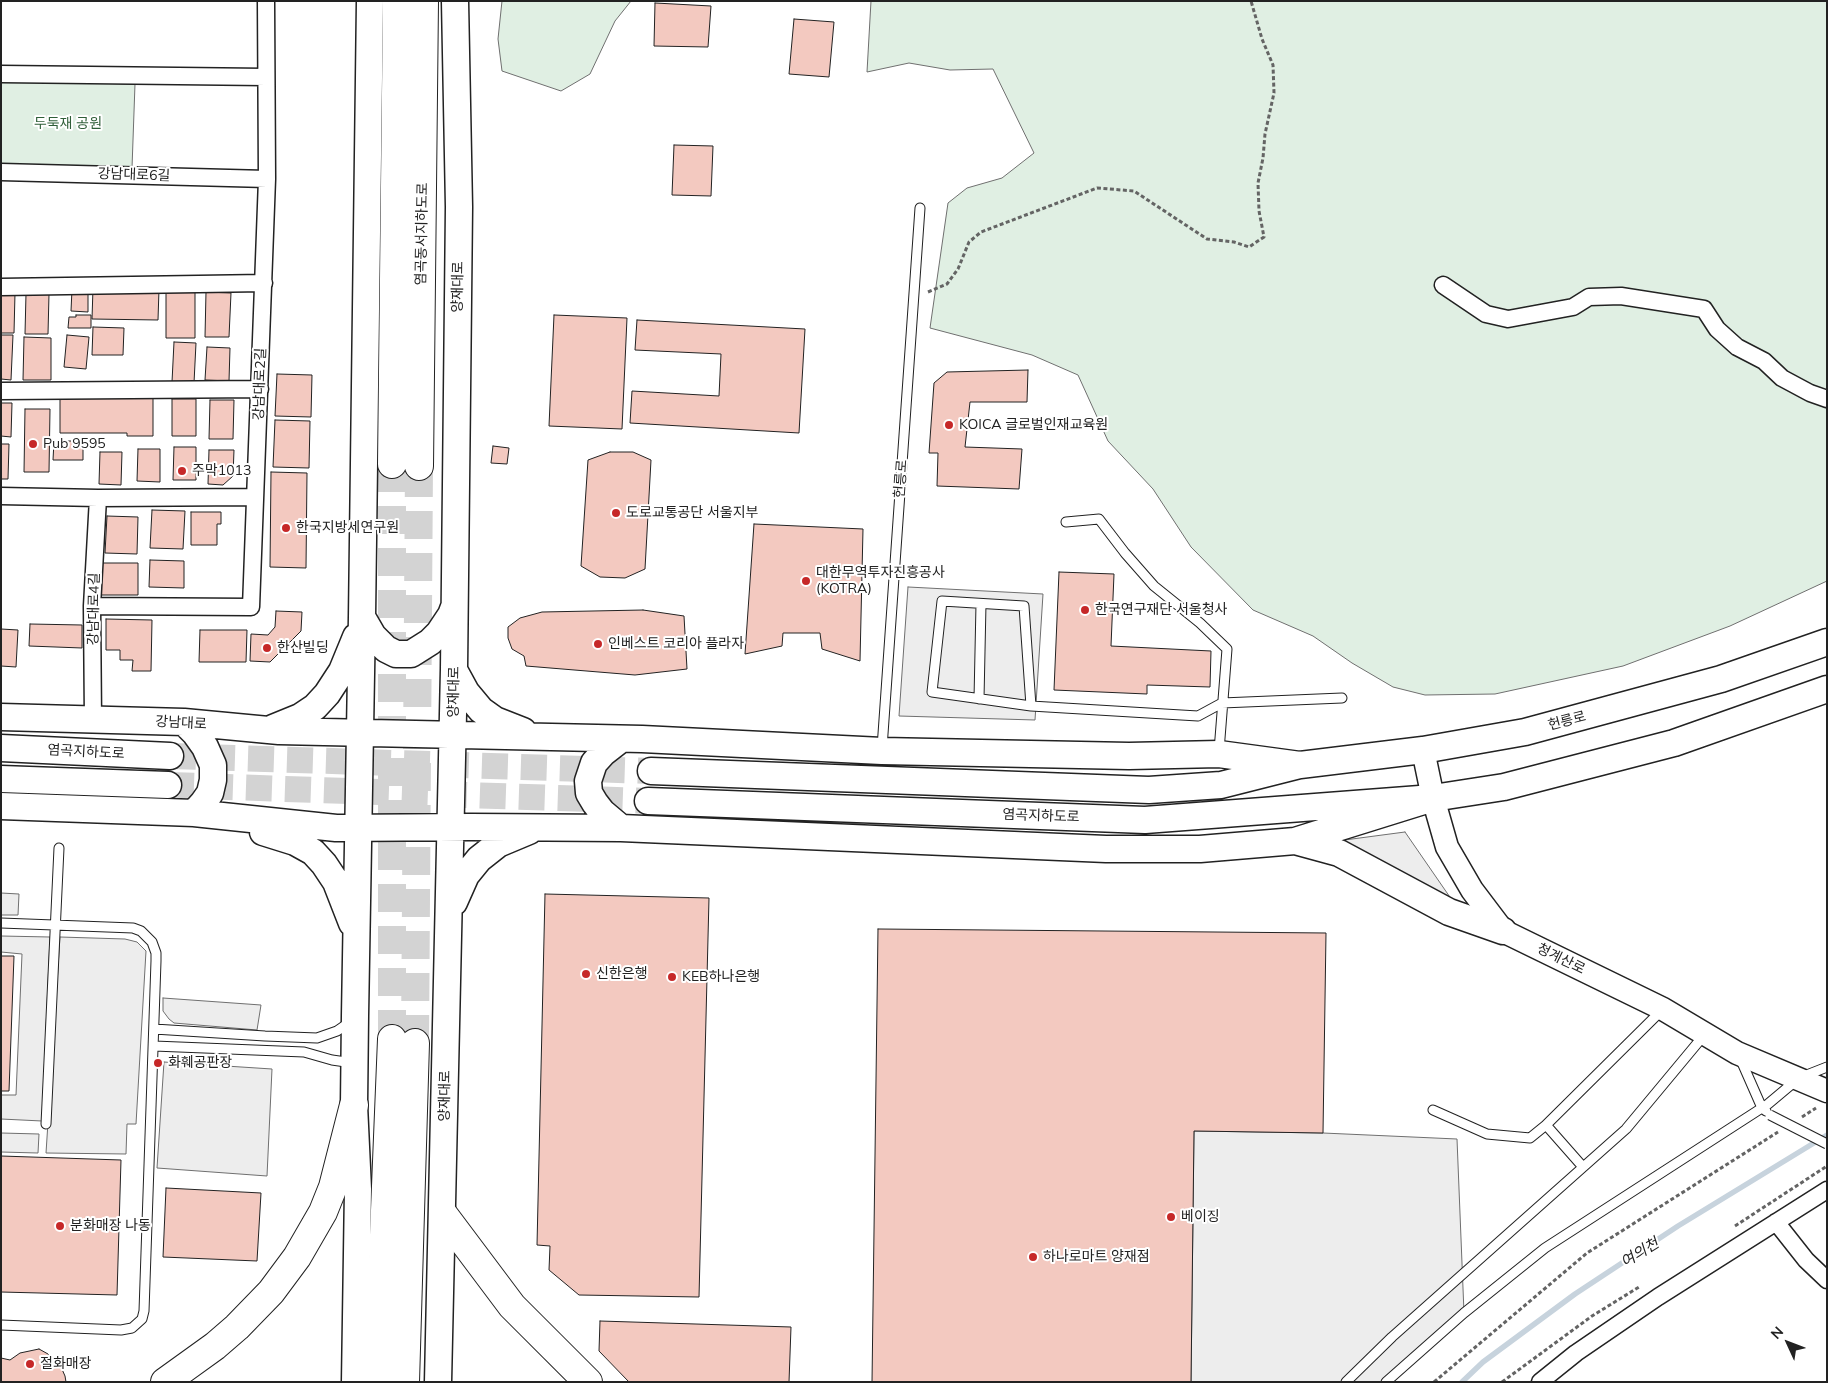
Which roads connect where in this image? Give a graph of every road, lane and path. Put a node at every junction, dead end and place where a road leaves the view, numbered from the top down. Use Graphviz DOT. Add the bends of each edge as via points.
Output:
graph roads {
  1 [pos="266,1"];
  2 [pos="370,1"];
  3 [pos="397,1"];
  4 [pos="424,1"];
  5 [pos="455,1"];
  6 [pos="1251,1"];
  7 [pos="1,74"];
  8 [pos="266,77"];
  9 [pos="1,172"];
  10 [pos="267,179"];
  11 [pos="920,208"];
  12 [pos="264,284"];
  13 [pos="1443,285"];
  14 [pos="1,287"];
  15 [pos="913,298"];
  16 [pos="260,388"];
  17 [pos="1,391"];
  18 [pos="1827,399"];
  19 [pos="392,464"];
  20 [pos="419,466"];
  21 [pos="1,496"];
  22 [pos="255,497"];
  23 [pos="98,498"];
  24 [pos="1066,522"];
  25 [pos="981,604"];
  26 [pos="92,606"];
  27 [pos="455,606"];
  28 [pos="362,617"];
  29 [pos="1827,642"];
  30 [pos="454,670"];
  31 [pos="1827,689"];
  32 [pos="1342,698"];
  33 [pos="978,699"];
  34 [pos="1222,703"];
  35 [pos="1030,706"];
  36 [pos="1,717"];
  37 [pos="93,721"];
  38 [pos="184,722"];
  39 [pos="268,730"];
  40 [pos="360,733"];
  41 [pos="453,735"];
  42 [pos="548,737"];
  43 [pos="621,739"];
  44 [pos="1,748"];
  45 [pos="1423,750"];
  46 [pos="882,751"];
  47 [pos="1219,754"];
  48 [pos="170,756"];
  49 [pos="1300,765"];
  50 [pos="651,771"];
  51 [pos="1,779"];
  52 [pos="168,785"];
  53 [pos="1433,798"];
  54 [pos="648,801"];
  55 [pos="1,806"];
  56 [pos="194,813"];
  57 [pos="544,826"];
  58 [pos="452,827"];
  59 [pos="358,828"];
  60 [pos="621,828"];
  61 [pos="1295,841"];
  62 [pos="59,848"];
  63 [pos="448,918"];
  64 [pos="1,923"];
  65 [pos="55,925"];
  66 [pos="1503,931"];
  67 [pos="356,976"];
  68 [pos="1663,1009"];
  69 [pos="355,1016"];
  70 [pos="154,1029"];
  71 [pos="1706,1034"];
  72 [pos="154,1046"];
  73 [pos="1737,1053"];
  74 [pos="1827,1067"];
  75 [pos="356,1068"];
  76 [pos="1799,1078"];
  77 [pos="1823,1095"];
  78 [pos="354,1105"];
  79 [pos="1762,1108"];
  80 [pos="1433,1110"];
  81 [pos="1802,1117"];
  82 [pos="46,1124"];
  83 [pos="1546,1125"];
  84 [pos="1785,1128"];
  85 [pos="1827,1144"];
  86 [pos="1583,1167"];
  87 [pos="1827,1190"];
  88 [pos="443,1214"];
  89 [pos="1776,1222"];
  90 [pos="1827,1280"];
  91 [pos="1,1325"];
  92 [pos="165,1382"];
  93 [pos="355,1382"];
  94 [pos="378,1382"];
  95 [pos="405,1382"];
  96 [pos="438,1382"];
  97 [pos="588,1382"];
  98 [pos="1346,1382"];
  99 [pos="1386,1382"];
  100 [pos="1434,1382"];
  101 [pos="1540,1382"];
  1 -- 8 [label="street, 강남대로2길"];
  2 -- 28 [label="main road"];
  3 -- 19 [label="highway, 염곡동서지하도로"];
  4 -- 20 [label="highway, 염곡동서지하도로"];
  5 -- 27 [label="main road, 양재대로" via="459,207"];
  6 -- 15 [label="path" via="1273,65 1274,93 1258,183 1264,236 1249,247 1207,238 1134,191 1097,188 982,232 968,242 958,269 947,284"];
  7 -- 8 [label="street"];
  8 -- 10 [label="street, 강남대로2길"];
  9 -- 10 [label="street, 강남대로6길"];
  10 -- 12 [label="street, 강남대로2길"];
  11 -- 15 [label="lane, 헌릉로"];
  12 -- 14 [label="street"];
  12 -- 16 [label="street, 강남대로2길"];
  13 -- 18 [label="street" via="1486,314 1508,319 1573,307 1589,297 1621,296 1704,309 1717,329 1737,347 1764,361 1782,378"];
  15 -- 46 [label="lane, 헌릉로"];
  16 -- 17 [label="street"];
  16 -- 22 [label="street, 강남대로2길"];
  21 -- 23 [label="street"];
  22 -- 23 [label="street"];
  22 -- 26 [label="street, 강남대로2길" via="251,607"];
  23 -- 26 [label="street, 강남대로4길"];
  24 -- 34 [label="lane" via="1099,518 1154,586 1227,649"];
  25 -- 33 [label="lane"];
  25 -- 33 [label="lane" via="942,601 932,692"];
  25 -- 35 [label="lane" via="1024,606"];
  26 -- 37 [label="street, 강남대로4길"];
  27 -- 28 [label="main road" via="439,633 411,654 396,654 386,649 373,636"];
  27 -- 30 [label="main road, 양재대로"];
  28 -- 39 [label="main road" via="338,680 327,694 292,721"];
  28 -- 40 [label="main road"];
  29 -- 45 [label="main road, 헌릉로" via="1721,679 1638,702 1525,732"];
  30 -- 41 [label="main road, 양재대로"];
  30 -- 42 [label="main road" via="466,692 488,716 516,729"];
  31 -- 53 [label="main road" via="1674,743 1504,787"];
  32 -- 34 [label="lane"];
  33 -- 35 [label="lane"];
  34 -- 35 [label="lane" via="1198,716"];
  34 -- 47 [label="lane"];
  36 -- 37 [label="main road, 강남대로"];
  37 -- 38 [label="main road, 강남대로"];
  38 -- 39 [label="main road, 강남대로"];
  38 -- 56 [label="main road" via="210,753 213,765 210,793"];
  39 -- 40 [label="main road, 강남대로"];
  40 -- 41 [label="main road, 강남대로"];
  40 -- 59 [label="main road"];
  41 -- 42 [label="main road, 강남대로"];
  41 -- 58 [label="main road, 양재대로"];
  42 -- 43 [label="main road"];
  43 -- 46 [label="main road"];
  43 -- 60 [label="main road" via="598,757 588,781 589,793 595,803"];
  44 -- 48 [label="main road, 염곡지하도로"];
  45 -- 49 [label="main road, 헌릉로"];
  45 -- 53 [label="main road, 청계산로"];
  46 -- 47 [label="main road" via="1129,756"];
  47 -- 49 [label="main road"];
  49 -- 50 [label="main road" via="1220,785 1149,790"];
  51 -- 52 [label="main road"];
  53 -- 54 [label="main road, 염곡지하도로" via="1145,820"];
  53 -- 61 [label="main road"];
  53 -- 66 [label="main road, 청계산로" via="1447,847 1472,890"];
  55 -- 56 [label="main road"];
  56 -- 59 [label="main road"];
  56 -- 67 [label="main road" via="283,837 313,852 331,874 347,909 357,942"];
  57 -- 58 [label="main road"];
  57 -- 60 [label="main road"];
  57 -- 63 [label="main road" via="509,838 479,859 466,875"];
  58 -- 59 [label="main road"];
  58 -- 63 [label="main road, 양재대로"];
  59 -- 67 [label="main road"];
  60 -- 61 [label="main road" via="1106,849 1200,849"];
  61 -- 66 [label="main road" via="1339,853 1449,912"];
  62 -- 65 [label="lane"];
  63 -- 88 [label="main road, 양재대로"];
  64 -- 65 [label="lane"];
  65 -- 70 [label="lane" via="134,928 148,936 156,953"];
  65 -- 82 [label="lane"];
  66 -- 68 [label="main road, 청계산로"];
  67 -- 69 [label="main road"];
  68 -- 71 [label="main road, 청계산로"];
  68 -- 83 [label="lane"];
  69 -- 70 [label="lane" via="348,1025 317,1038"];
  69 -- 75 [label="main road"];
  70 -- 72 [label="lane"];
  71 -- 73 [label="main road, 청계산로"];
  71 -- 86 [label="lane" via="1626,1129"];
  72 -- 75 [label="lane" via="304,1052 346,1062"];
  72 -- 91 [label="lane" via="142,1319 132,1328 121,1330"];
  73 -- 76 [label="main road, 청계산로"];
  73 -- 79 [label="lane"];
  74 -- 76 [label="lane"];
  75 -- 78 [label="main road"];
  76 -- 77 [label="main road, 청계산로"];
  76 -- 79 [label="lane"];
  77 -- 81 [label="path"];
  78 -- 92 [label="highway" via="324,1212 297,1257 271,1292 237,1327"];
  78 -- 93 [label="main road" via="358,1189"];
  79 -- 85 [label="lane, bridge"];
  79 -- 99 [label="lane" via="1545,1248"];
  80 -- 83 [label="lane" via="1487,1134 1530,1138"];
  83 -- 86 [label="lane"];
  84 -- 100 [label="path" via="1587,1253"];
  86 -- 98 [label="lane"];
  87 -- 89 [label="street"];
  88 -- 96 [label="main road, 양재대로"];
  88 -- 97 [label="highway" via="512,1306"];
  89 -- 90 [label="street" via="1806,1260"];
  89 -- 101 [label="street" via="1584,1347"];
  94 -- 95 [label="highway" via="403,1041"];
}
